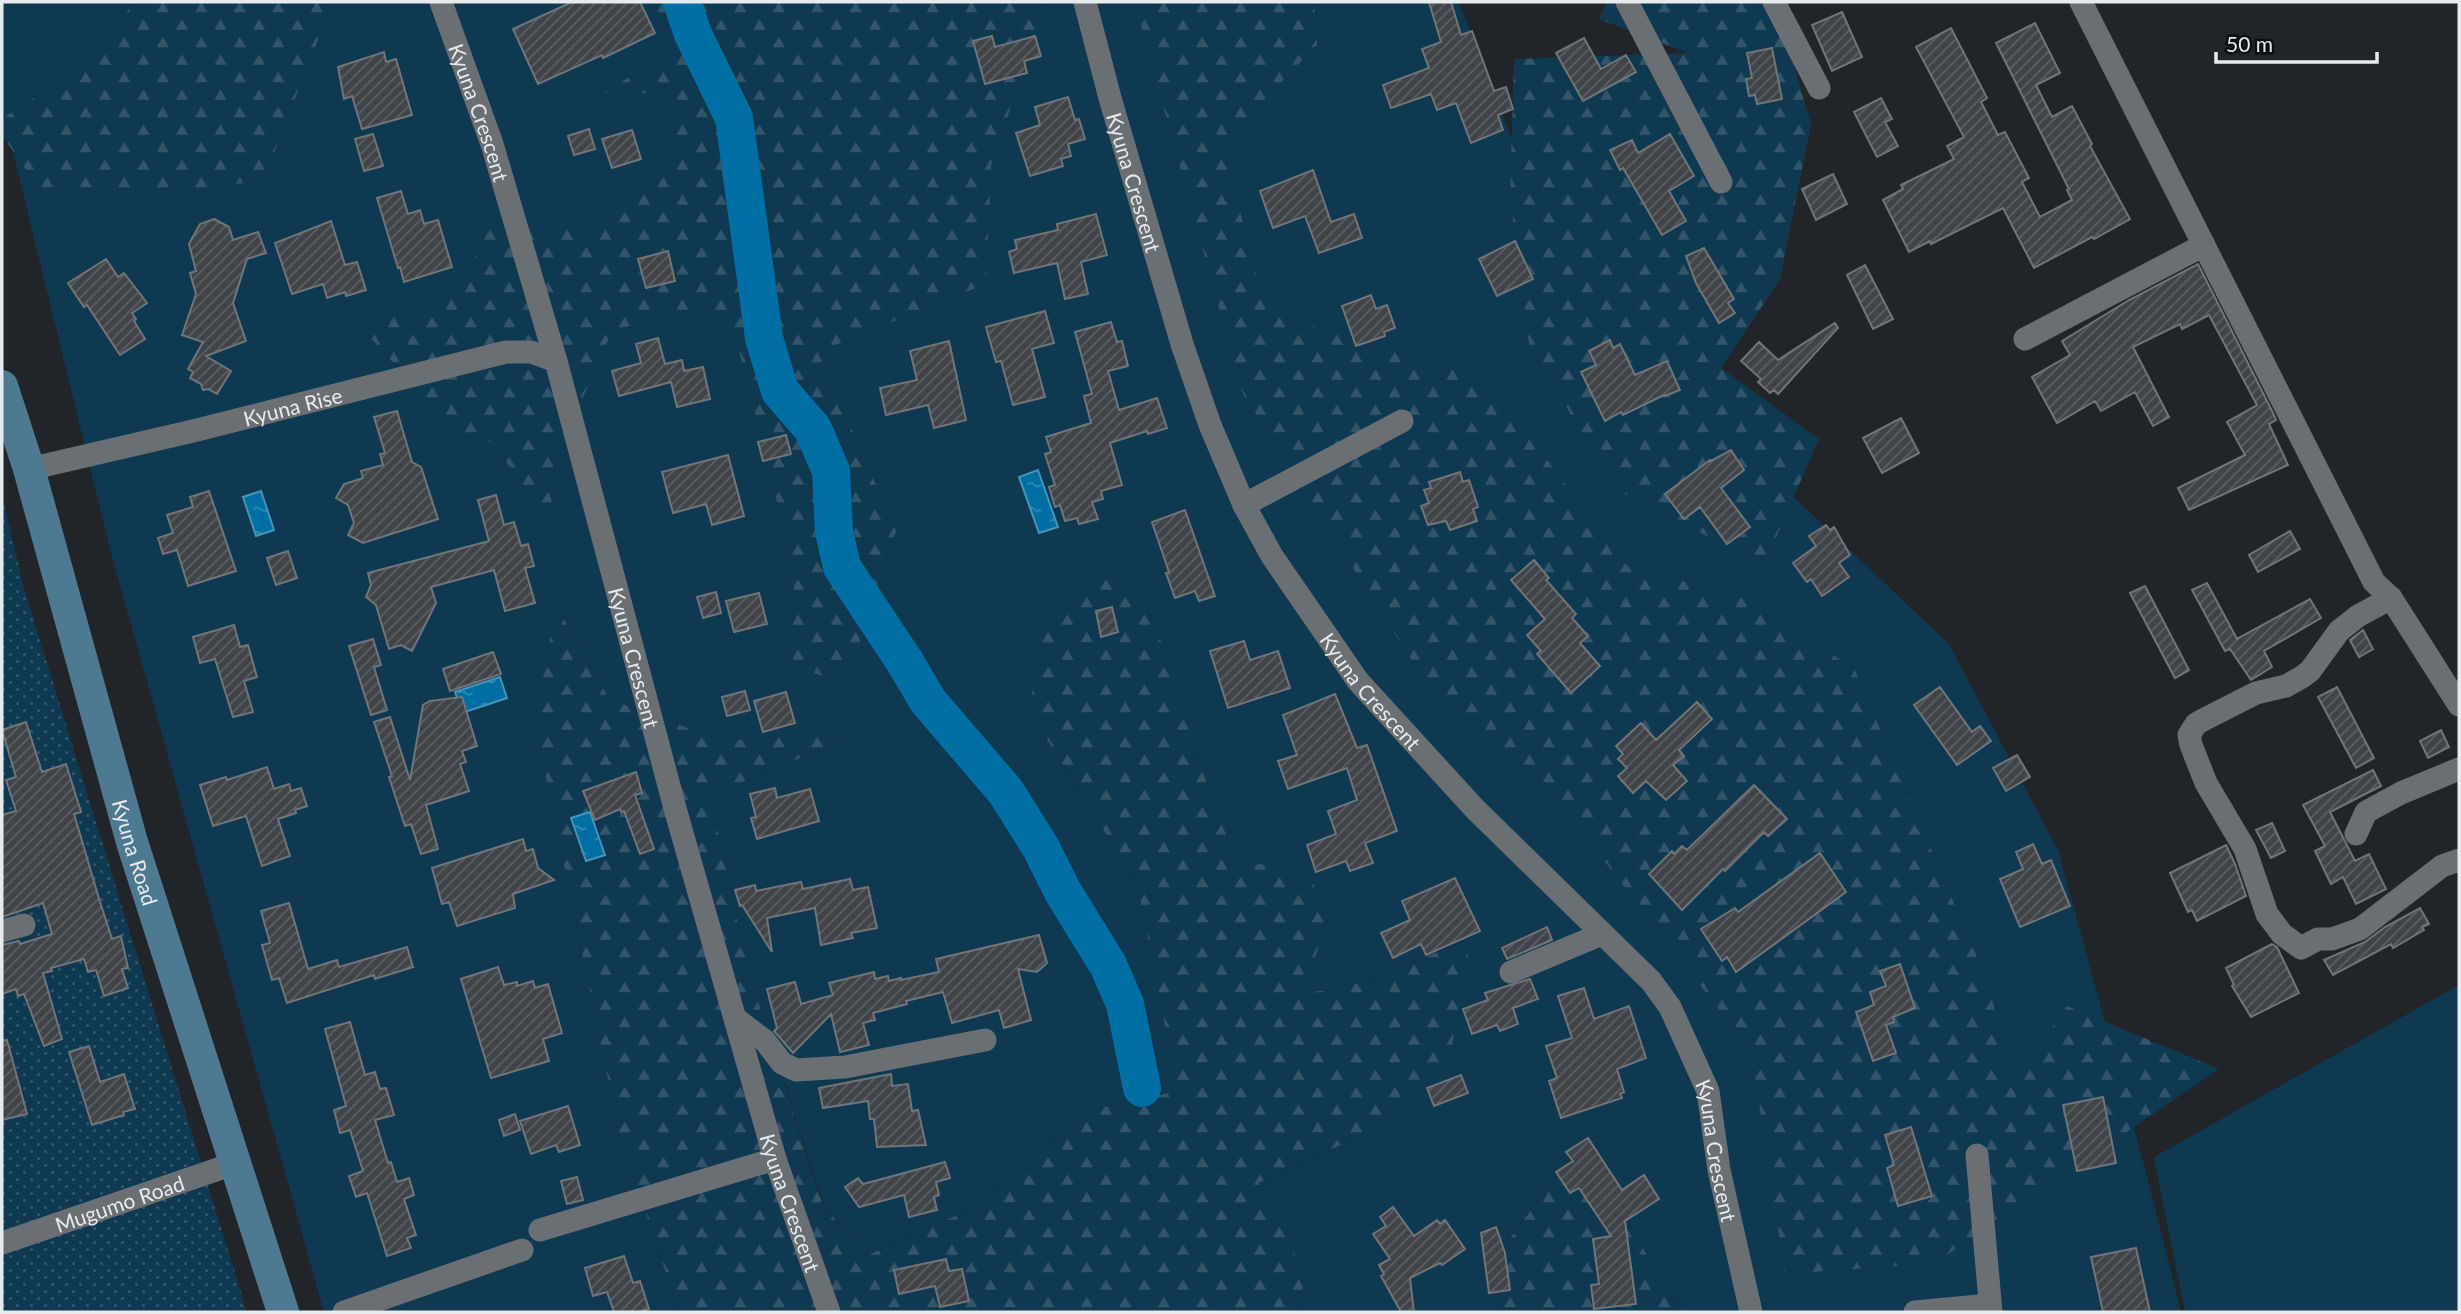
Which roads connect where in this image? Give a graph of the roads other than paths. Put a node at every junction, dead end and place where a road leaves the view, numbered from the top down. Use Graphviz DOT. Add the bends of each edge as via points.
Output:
graph roads {
  1 [pos="441,2"];
  2 [pos="1085,2"];
  3 [pos="1627,2"];
  4 [pos="1774,2"];
  5 [pos="2081,2"];
  6 [pos="1819,88"];
  7 [pos="1721,182"];
  8 [pos="2204,246"];
  9 [pos="2025,339"];
  10 [pos="556,361"];
  11 [pos="2,386"];
  12 [pos="1402,421"];
  13 [pos="29,469"];
  14 [pos="1244,505"];
  15 [pos="2390,598"];
  16 [pos="2459,705"];
  17 [pos="2459,769"];
  18 [pos="2356,834"];
  19 [pos="2459,860"];
  20 [pos="1602,934"];
  21 [pos="1511,972"];
  22 [pos="736,1020"];
  23 [pos="985,1040"];
  24 [pos="1977,1155"];
  25 [pos="775,1159"];
  26 [pos="236,1163"];
  27 [pos="540,1230"];
  28 [pos="2,1243"];
  29 [pos="522,1250"];
  30 [pos="1990,1308"];
  31 [pos="284,1312"];
  32 [pos="344,1312"];
  33 [pos="829,1312"];
  34 [pos="1751,1312"];
  35 [pos="1915,1312"];
  1 -- 10 [label="street, Kyuna Crescent" via="492,144"];
  2 -- 14 [label="street, Kyuna Crescent" via="1182,344 1209,425"];
  3 -- 7 [label="street"];
  4 -- 6 [label="street"];
  5 -- 8 [label="street"];
  8 -- 9 [label="street"];
  8 -- 15 [label="street" via="2374,582"];
  10 -- 13 [label="street, Kyuna Rise" via="531,352 506,352"];
  10 -- 22 [label="street, Kyuna Crescent"];
  11 -- 13 [label="main road, Kyuna Road"];
  12 -- 14 [label="street"];
  13 -- 26 [label="main road, Kyuna Road" via="132,842"];
  14 -- 20 [label="street, Kyuna Crescent" via="1272,556 1358,681 1475,809"];
  15 -- 16 [label="street"];
  15 -- 19 [label="street" via="2339,631 2302,677 2256,693 2196,724 2189,735 2190,745 2206,783 2245,849 2267,914 2282,934 2301,948 2360,929 2430,874"];
  17 -- 18 [label="street" via="2366,812"];
  20 -- 21 [label="street"];
  20 -- 34 [label="street, Kyuna Crescent" via="1671,1007 1707,1091 1719,1170"];
  22 -- 23 [label="street" via="765,1041 782,1063 796,1070 845,1068"];
  22 -- 25 [label="street, Kyuna Crescent"];
  24 -- 30 [label="street"];
  25 -- 27 [label="street"];
  25 -- 33 [label="street, Kyuna Crescent"];
  26 -- 28 [label="street, Mugumo Road"];
  26 -- 31 [label="main road, Kyuna Road"];
  29 -- 32 [label="street"];
  30 -- 35 [label="street"];
}
